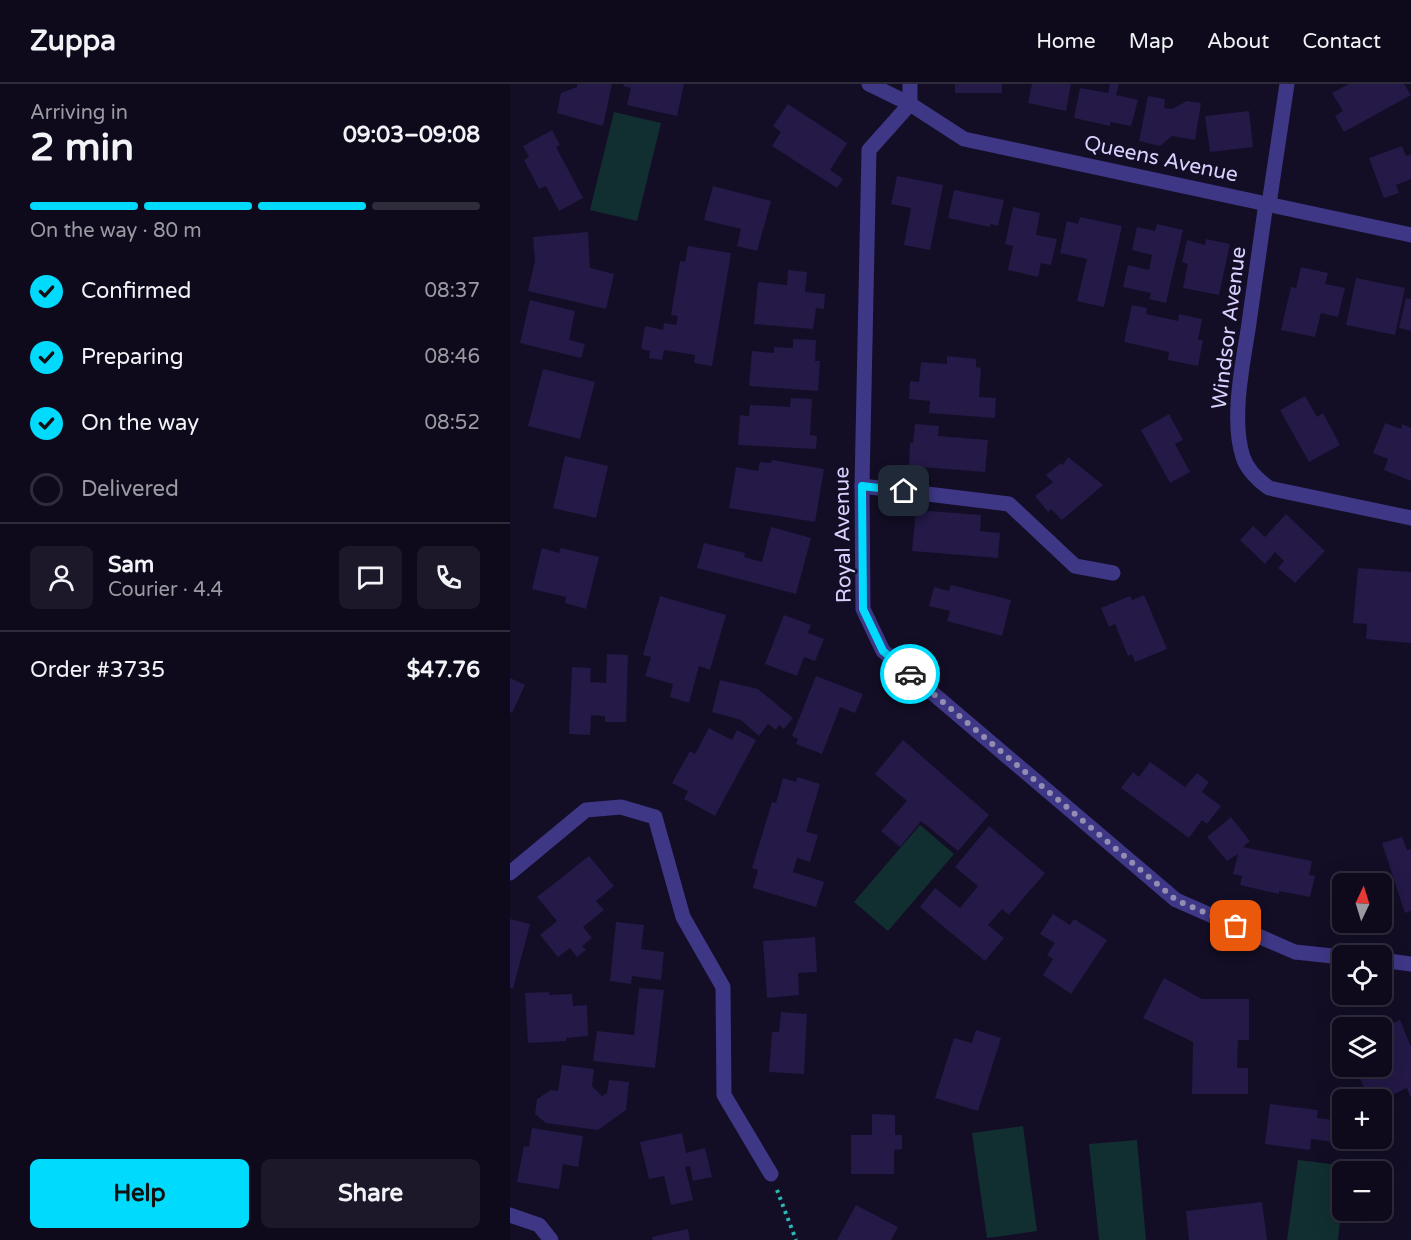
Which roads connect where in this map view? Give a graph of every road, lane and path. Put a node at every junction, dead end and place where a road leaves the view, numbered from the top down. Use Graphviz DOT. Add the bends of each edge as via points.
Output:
graph roads {
  1 [pos="869,84"];
  2 [pos="910,84"];
  3 [pos="1287,84"];
  4 [pos="910,104"];
  5 [pos="1268,203"];
  6 [pos="1411,235"];
  7 [pos="862,486"];
  8 [pos="1411,518"];
  9 [pos="1113,573"];
  10 [pos="510,873"];
  11 [pos="1332,956"];
  12 [pos="1392,961"];
  13 [pos="1411,964"];
  14 [pos="771,1174"];
  15 [pos="510,1215"];
  16 [pos="551,1240"];
  17 [pos="796,1240"];
  1 -- 4 [label="street, Queens Avenue"];
  2 -- 4 [label="street"];
  3 -- 5 [label="street, Windsor Avenue"];
  4 -- 5 [label="street, Queens Avenue" via="964,139"];
  4 -- 7 [label="street, Royal Avenue" via="869,150"];
  5 -- 6 [label="street, Queens Avenue"];
  5 -- 8 [label="street, Windsor Avenue" via="1244,359 1240,402 1243,458 1255,477 1269,488"];
  7 -- 9 [label="street" via="1009,504 1075,566"];
  7 -- 11 [label="street, Royal Avenue" via="863,609 883,651 1176,900 1295,952"];
  10 -- 14 [label="street" via="586,810 621,807 655,817 683,917 723,987 724,1095"];
  12 -- 13 [label="street"];
  14 -- 17 [label="path"];
  15 -- 16 [label="street" via="539,1226"];
}
